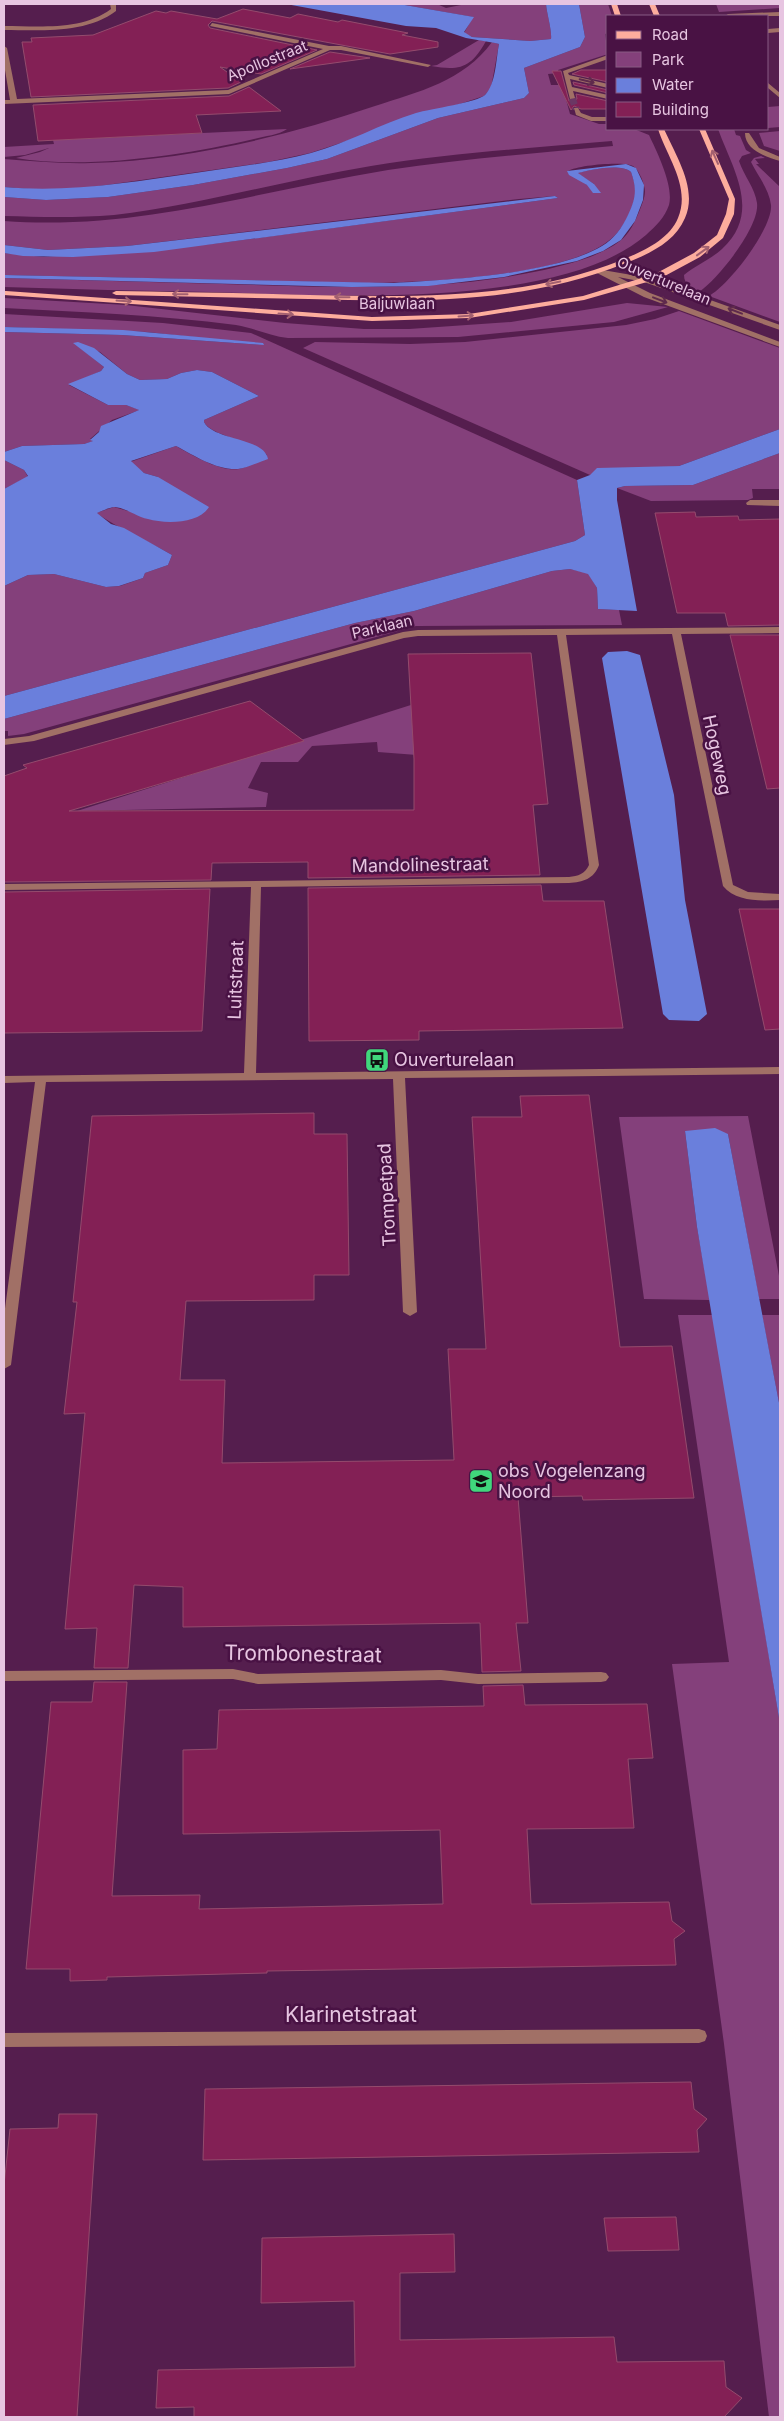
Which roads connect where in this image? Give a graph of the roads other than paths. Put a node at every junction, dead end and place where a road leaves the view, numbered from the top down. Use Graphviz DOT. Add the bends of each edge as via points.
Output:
graph roads {
  1 [pos="113,4"];
  2 [pos="780,14"];
  3 [pos="754,15"];
  4 [pos="212,25"];
  5 [pos="4,28"];
  6 [pos="4,48"];
  7 [pos="329,48"];
  8 [pos="606,58"];
  9 [pos="428,65"];
  10 [pos="566,76"];
  11 [pos="606,86"];
  12 [pos="769,86"];
  13 [pos="569,88"];
  14 [pos="780,96"];
  15 [pos="606,97"];
  16 [pos="572,98"];
  17 [pos="4,102"];
  18 [pos="14,102"];
  19 [pos="576,109"];
  20 [pos="606,119"];
  21 [pos="661,130"];
  22 [pos="702,130"];
  23 [pos="747,134"];
  24 [pos="780,159"];
  25 [pos="600,271"];
  26 [pos="646,280"];
  27 [pos="627,286"];
  28 [pos="5,293"];
  29 [pos="780,328"];
  30 [pos="780,345"];
  31 [pos="750,503"];
  32 [pos="780,503"];
  33 [pos="780,630"];
  34 [pos="676,631"];
  35 [pos="561,632"];
  36 [pos="4,742"];
  37 [pos="256,884"];
  38 [pos="4,887"];
  39 [pos="780,897"];
  40 [pos="780,1071"];
  41 [pos="399,1076"];
  42 [pos="250,1077"];
  43 [pos="4,1079"];
  44 [pos="40,1079"];
  45 [pos="410,1312"];
  46 [pos="4,1365"];
  47 [pos="4,1676"];
  48 [pos="601,1676"];
  49 [pos="699,2036"];
  50 [pos="4,2040"];
  1 -- 5 [label="street" via="111,14 88,22"];
  2 -- 3 [label="street"];
  4 -- 7 [label="street, Apollostraat"];
  6 -- 18 [label="street"];
  7 -- 9 [label="street"];
  7 -- 18 [label="street, Apollostraat" via="229,92"];
  8 -- 10 [label="street" via="565,72"];
  10 -- 11 [label="street, one-way"];
  10 -- 13 [label="street"];
  12 -- 14 [label="street"];
  13 -- 15 [label="street"];
  13 -- 16 [label="street"];
  17 -- 18 [label="street, Apollostraat"];
  19 -- 20 [label="street" via="584,117"];
  21 -- 25 [label="main road, Baljuwlaan" via="681,174 686,205 682,218 659,245"];
  26 -- 22 [label="main road, Baljuwlaan, one-way" via="697,255 720,236 730,214 732,199 728,186"];
  23 -- 24 [label="street" via="752,147"];
  25 -- 26 [label="street, Ouverturelaan"];
  25 -- 27 [label="street, Ouverturelaan"];
  25 -- 28 [label="main road, Baljuwlaan, one-way" via="529,288 426,297"];
  26 -- 27 [label="main road, Baljuwlaan"];
  29 -- 26 [label="street, Ouverturelaan, one-way"];
  28 -- 27 [label="main road, Baljuwlaan, one-way" via="326,317 414,319 515,310 584,298"];
  27 -- 30 [label="street, Ouverturelaan, one-way"];
  31 -- 32 [label="street"];
  33 -- 34 [label="street, Parklaan"];
  34 -- 35 [label="street, Parklaan"];
  34 -- 39 [label="street, Hogeweg" via="728,886 748,896"];
  35 -- 36 [label="street, Parklaan" via="403,635 30,739"];
  35 -- 37 [label="street, Mandolinestraat" via="594,866 588,876 569,880"];
  37 -- 38 [label="street, Mandolinestraat"];
  37 -- 42 [label="street, Luitstraat"];
  40 -- 41 [label="street"];
  41 -- 42 [label="street"];
  41 -- 45 [label="street, Trompetpad"];
  42 -- 44 [label="street"];
  43 -- 44 [label="street"];
  44 -- 46 [label="street"];
  47 -- 48 [label="street, Trombonestraat" via="233,1674 258,1679"];
  49 -- 50 [label="street, Klarinetstraat"];
}
